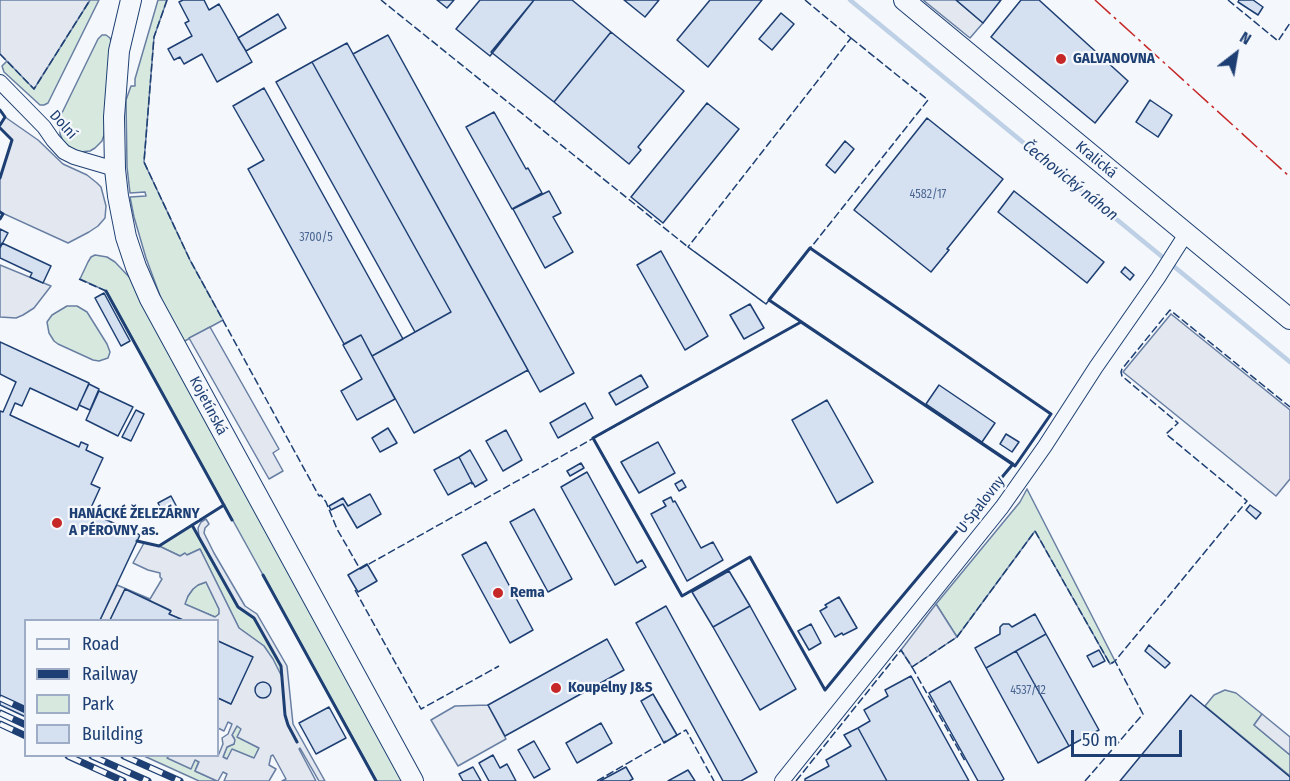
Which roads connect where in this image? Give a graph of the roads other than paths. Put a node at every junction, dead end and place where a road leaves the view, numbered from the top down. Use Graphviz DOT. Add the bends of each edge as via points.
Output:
graph roads {
  1 [pos="131,0"];
  2 [pos="904,0"];
  3 [pos="0,82"];
  4 [pos="115,169"];
  5 [pos="1186,234"];
  6 [pos="1290,319"];
  7 [pos="413,781"];
  8 [pos="782,781"];
  1 -- 4 [label="main road, Kojetínská" via="119,51"];
  2 -- 5 [label="main road, Kralická"];
  3 -- 4 [label="street, Dolní" via="64,152"];
  4 -- 7 [label="main road, Kojetínská" via="126,237 150,299"];
  5 -- 6 [label="main road, Kralická"];
  5 -- 8 [label="street, U Spalovny" via="1002,507"];
}
